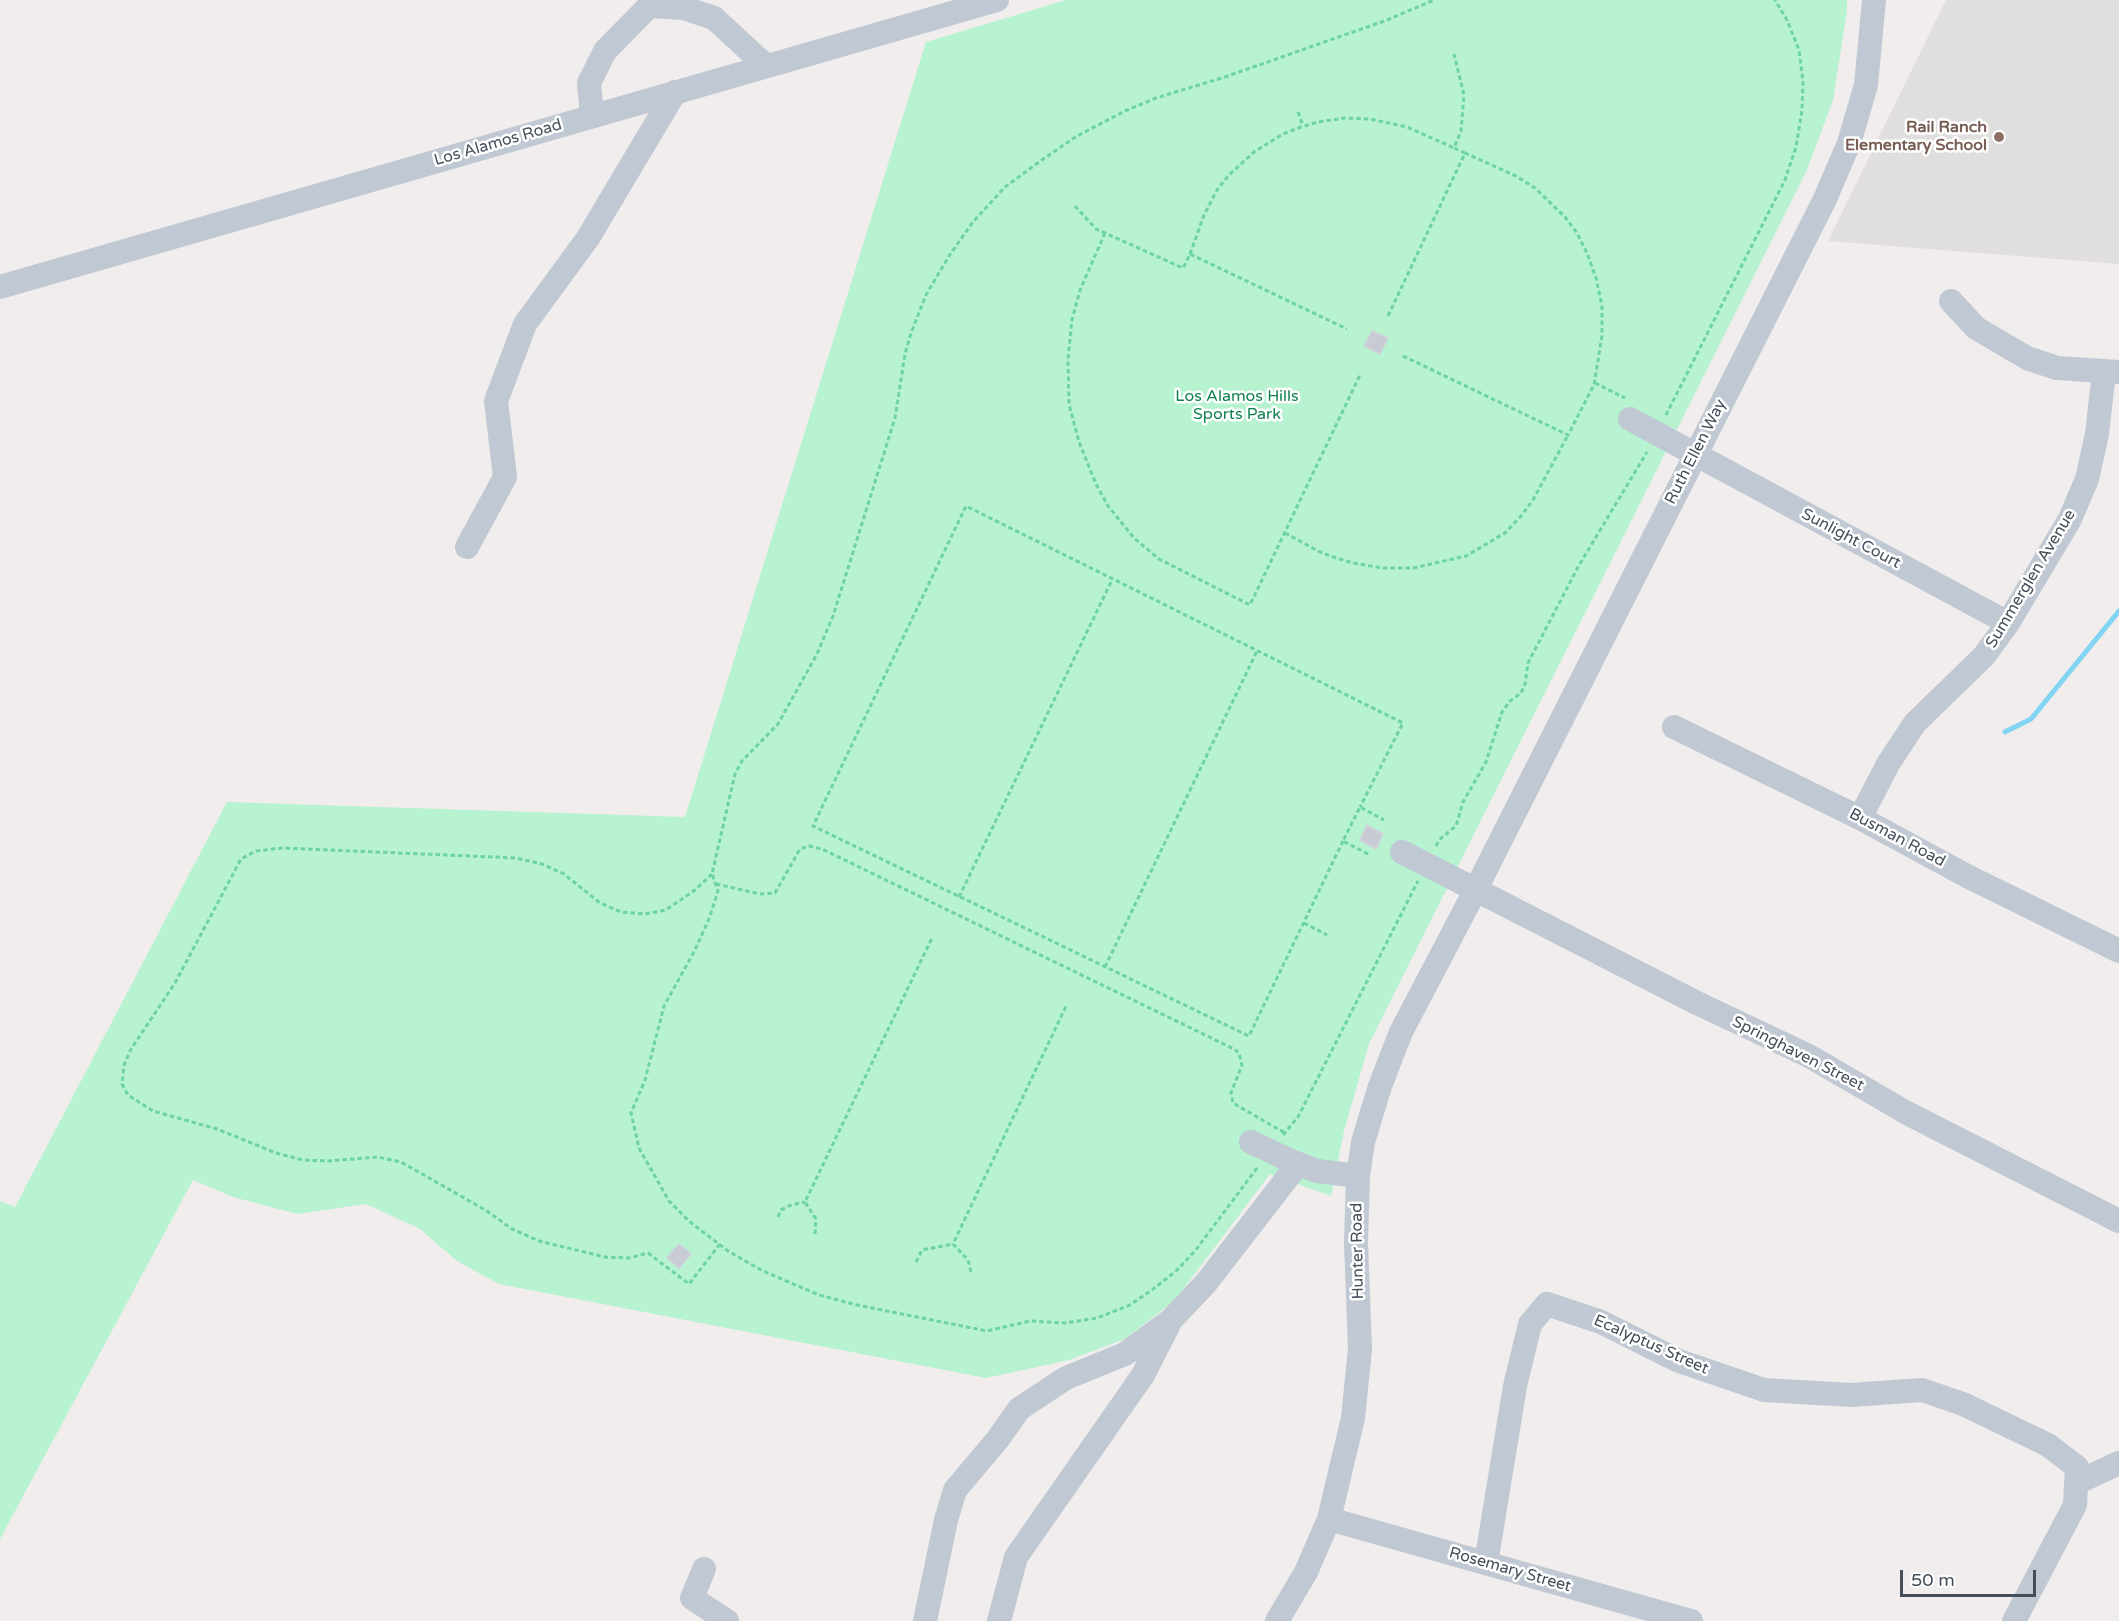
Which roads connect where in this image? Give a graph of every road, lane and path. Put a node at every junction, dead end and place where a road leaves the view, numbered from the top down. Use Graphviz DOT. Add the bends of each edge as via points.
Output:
graph roads {
  1 [pos="997,0"];
  2 [pos="1434,0"];
  3 [pos="1775,0"];
  4 [pos="1874,0"];
  5 [pos="1454,54"];
  6 [pos="766,66"];
  7 [pos="675,92"];
  8 [pos="1298,112"];
  9 [pos="592,116"];
  10 [pos="1303,126"];
  11 [pos="1454,148"];
  12 [pos="1466,153"];
  13 [pos="1076,206"];
  14 [pos="1105,233"];
  15 [pos="1190,254"];
  16 [pos="0,287"];
  17 [pos="1951,301"];
  18 [pos="1388,316"];
  19 [pos="1347,329"];
  20 [pos="1403,356"];
  21 [pos="2111,372"];
  22 [pos="1361,373"];
  23 [pos="1595,383"];
  24 [pos="1615,393"];
  25 [pos="1630,418"];
  26 [pos="1657,434"];
  27 [pos="1568,435"];
  28 [pos="1695,454"];
  29 [pos="1284,533"];
  30 [pos="467,547"];
  31 [pos="1112,579"];
  32 [pos="2008,623"];
  33 [pos="1257,651"];
  34 [pos="1674,728"];
  35 [pos="1360,807"];
  36 [pos="1860,818"];
  37 [pos="1384,820"];
  38 [pos="1343,841"];
  39 [pos="1402,852"];
  40 [pos="1368,854"];
  41 [pos="1426,865"];
  42 [pos="712,874"];
  43 [pos="716,885"];
  44 [pos="1475,891"];
  45 [pos="959,897"];
  46 [pos="1304,923"];
  47 [pos="1327,934"];
  48 [pos="932,938"];
  49 [pos="2119,951"];
  50 [pos="1104,966"];
  51 [pos="1067,1004"];
  52 [pos="1268,1142"];
  53 [pos="1298,1164"];
  54 [pos="1358,1176"];
  55 [pos="805,1202"];
  56 [pos="778,1217"];
  57 [pos="2119,1221"];
  58 [pos="814,1234"];
  59 [pos="720,1244"];
  60 [pos="953,1244"];
  61 [pos="916,1262"];
  62 [pos="970,1272"];
  63 [pos="1170,1321"];
  64 [pos="2119,1463"];
  65 [pos="2077,1475"];
  66 [pos="1329,1519"];
  67 [pos="1486,1563"];
  68 [pos="704,1569"];
  69 [pos="727,1621"];
  70 [pos="925,1621"];
  71 [pos="999,1621"];
  72 [pos="1277,1621"];
  73 [pos="1691,1621"];
  74 [pos="2014,1621"];
  1 -- 6 [label="street, Los Alamos Road"];
  2 -- 42 [label="path" via="1125,111 1039,162 1005,187 973,222 927,295 911,333 895,418 833,616 778,724 742,761 735,774"];
  3 -- 26 [label="path" via="1799,50 1803,82 1796,147 1785,180"];
  4 -- 28 [label="street, Ruth Ellen Way" via="1866,85 1849,143 1825,199"];
  5 -- 11 [label="path" via="1464,94 1461,131"];
  6 -- 7 [label="street, Los Alamos Road"];
  6 -- 9 [label="street" via="714,18 684,8 649,6 605,51 589,83"];
  7 -- 9 [label="street, Los Alamos Road"];
  7 -- 30 [label="street" via="588,238 525,324 496,401 505,477"];
  8 -- 10 [label="path"];
  9 -- 16 [label="street, Los Alamos Road"];
  10 -- 11 [label="path" via="1370,118 1407,127"];
  10 -- 15 [label="path" via="1254,152 1229,175 1204,215"];
  11 -- 12 [label="path"];
  12 -- 18 [label="path"];
  12 -- 23 [label="path" via="1535,188 1577,233 1596,278 1602,306"];
  13 -- 14 [label="path" via="1096,229"];
  14 -- 15 [label="path" via="1183,268"];
  14 -- 29 [label="path" via="1080,290 1072,320 1068,376 1069,404 1079,442 1108,506 1159,559 1250,605"];
  15 -- 19 [label="path"];
  17 -- 21 [label="street" via="1976,328 2027,358 2058,368"];
  20 -- 27 [label="path"];
  21 -- 32 [label="street, Summerglen Avenue" via="2087,479 2070,519"];
  22 -- 29 [label="path"];
  23 -- 24 [label="path"];
  23 -- 27 [label="path"];
  25 -- 26 [label="street, Sunlight Court"];
  26 -- 28 [label="street, Sunlight Court"];
  26 -- 41 [label="path" via="1573,577 1528,663 1521,693 1502,712 1486,762 1463,802 1456,826 1439,840"];
  27 -- 29 [label="path" via="1521,516 1504,533 1466,556 1413,568 1376,567 1320,552"];
  28 -- 32 [label="street, Sunlight Court"];
  28 -- 44 [label="street, Ruth Ellen Way"];
  31 -- 33 [label="path"];
  31 -- 45 [label="path"];
  31 -- 45 [label="path" via="966,506 813,826"];
  32 -- 36 [label="street, Summerglen Avenue" via="1984,656 1915,723"];
  33 -- 35 [label="path" via="1403,723"];
  33 -- 50 [label="path"];
  34 -- 36 [label="street, Busman Road"];
  35 -- 37 [label="path"];
  35 -- 38 [label="path"];
  36 -- 49 [label="street, Busman Road"];
  38 -- 40 [label="path"];
  38 -- 46 [label="path"];
  39 -- 41 [label="street, Springhaven Street"];
  41 -- 44 [label="street, Springhaven Street"];
  41 -- 52 [label="path" via="1298,1117"];
  42 -- 43 [label="path"];
  42 -- 59 [label="path" via="666,910 645,914 621,912 600,903 564,874 516,858 283,848 256,851 241,860 175,983 131,1049 122,1083 128,1095 153,1111 217,1129 276,1153 303,1160 378,1157 401,1162 539,1241 605,1257 629,1258 648,1253 689,1284"];
  43 -- 52 [label="path" via="774,893 800,849 822,849 1234,1049 1242,1061 1231,1093 1233,1103"];
  43 -- 59 [label="path" via="718,891 709,919 664,1006 645,1080 631,1113 639,1148 669,1201"];
  44 -- 54 [label="street, Hunter Road" via="1401,1032 1365,1134"];
  44 -- 57 [label="street, Springhaven Street" via="1809,1056 1907,1113"];
  45 -- 50 [label="path"];
  46 -- 47 [label="path"];
  46 -- 50 [label="path" via="1249,1036"];
  48 -- 55 [label="path"];
  51 -- 60 [label="path"];
  52 -- 53 [label="street"];
  52 -- 59 [label="path" via="1202,1243 1176,1271 1130,1305 1097,1318 1065,1323 1030,1321 987,1331 976,1329 819,1295 760,1270"];
  53 -- 54 [label="street" via="1317,1171"];
  53 -- 63 [label="street" via="1206,1283"];
  54 -- 66 [label="street, Hunter Road" via="1360,1349 1353,1418"];
  55 -- 56 [label="path" via="790,1205"];
  55 -- 58 [label="path" via="816,1219"];
  60 -- 61 [label="path" via="922,1250"];
  60 -- 62 [label="path" via="968,1260"];
  63 -- 70 [label="street" via="1125,1354 1066,1378 1019,1409 955,1490"];
  63 -- 71 [label="street" via="1143,1375 1016,1557"];
  64 -- 65 [label="street"];
  65 -- 67 [label="street, Ecalyptus Street" via="2048,1445 1963,1404 1922,1390 1851,1395 1764,1390 1679,1361 1601,1322 1547,1304 1530,1324 1515,1386"];
  65 -- 74 [label="street" via="2075,1505"];
  66 -- 67 [label="street, Rosemary Street"];
  66 -- 72 [label="street, Hunter Road" via="1306,1572"];
  67 -- 73 [label="street, Rosemary Street"];
  68 -- 69 [label="street" via="692,1598"];
}
